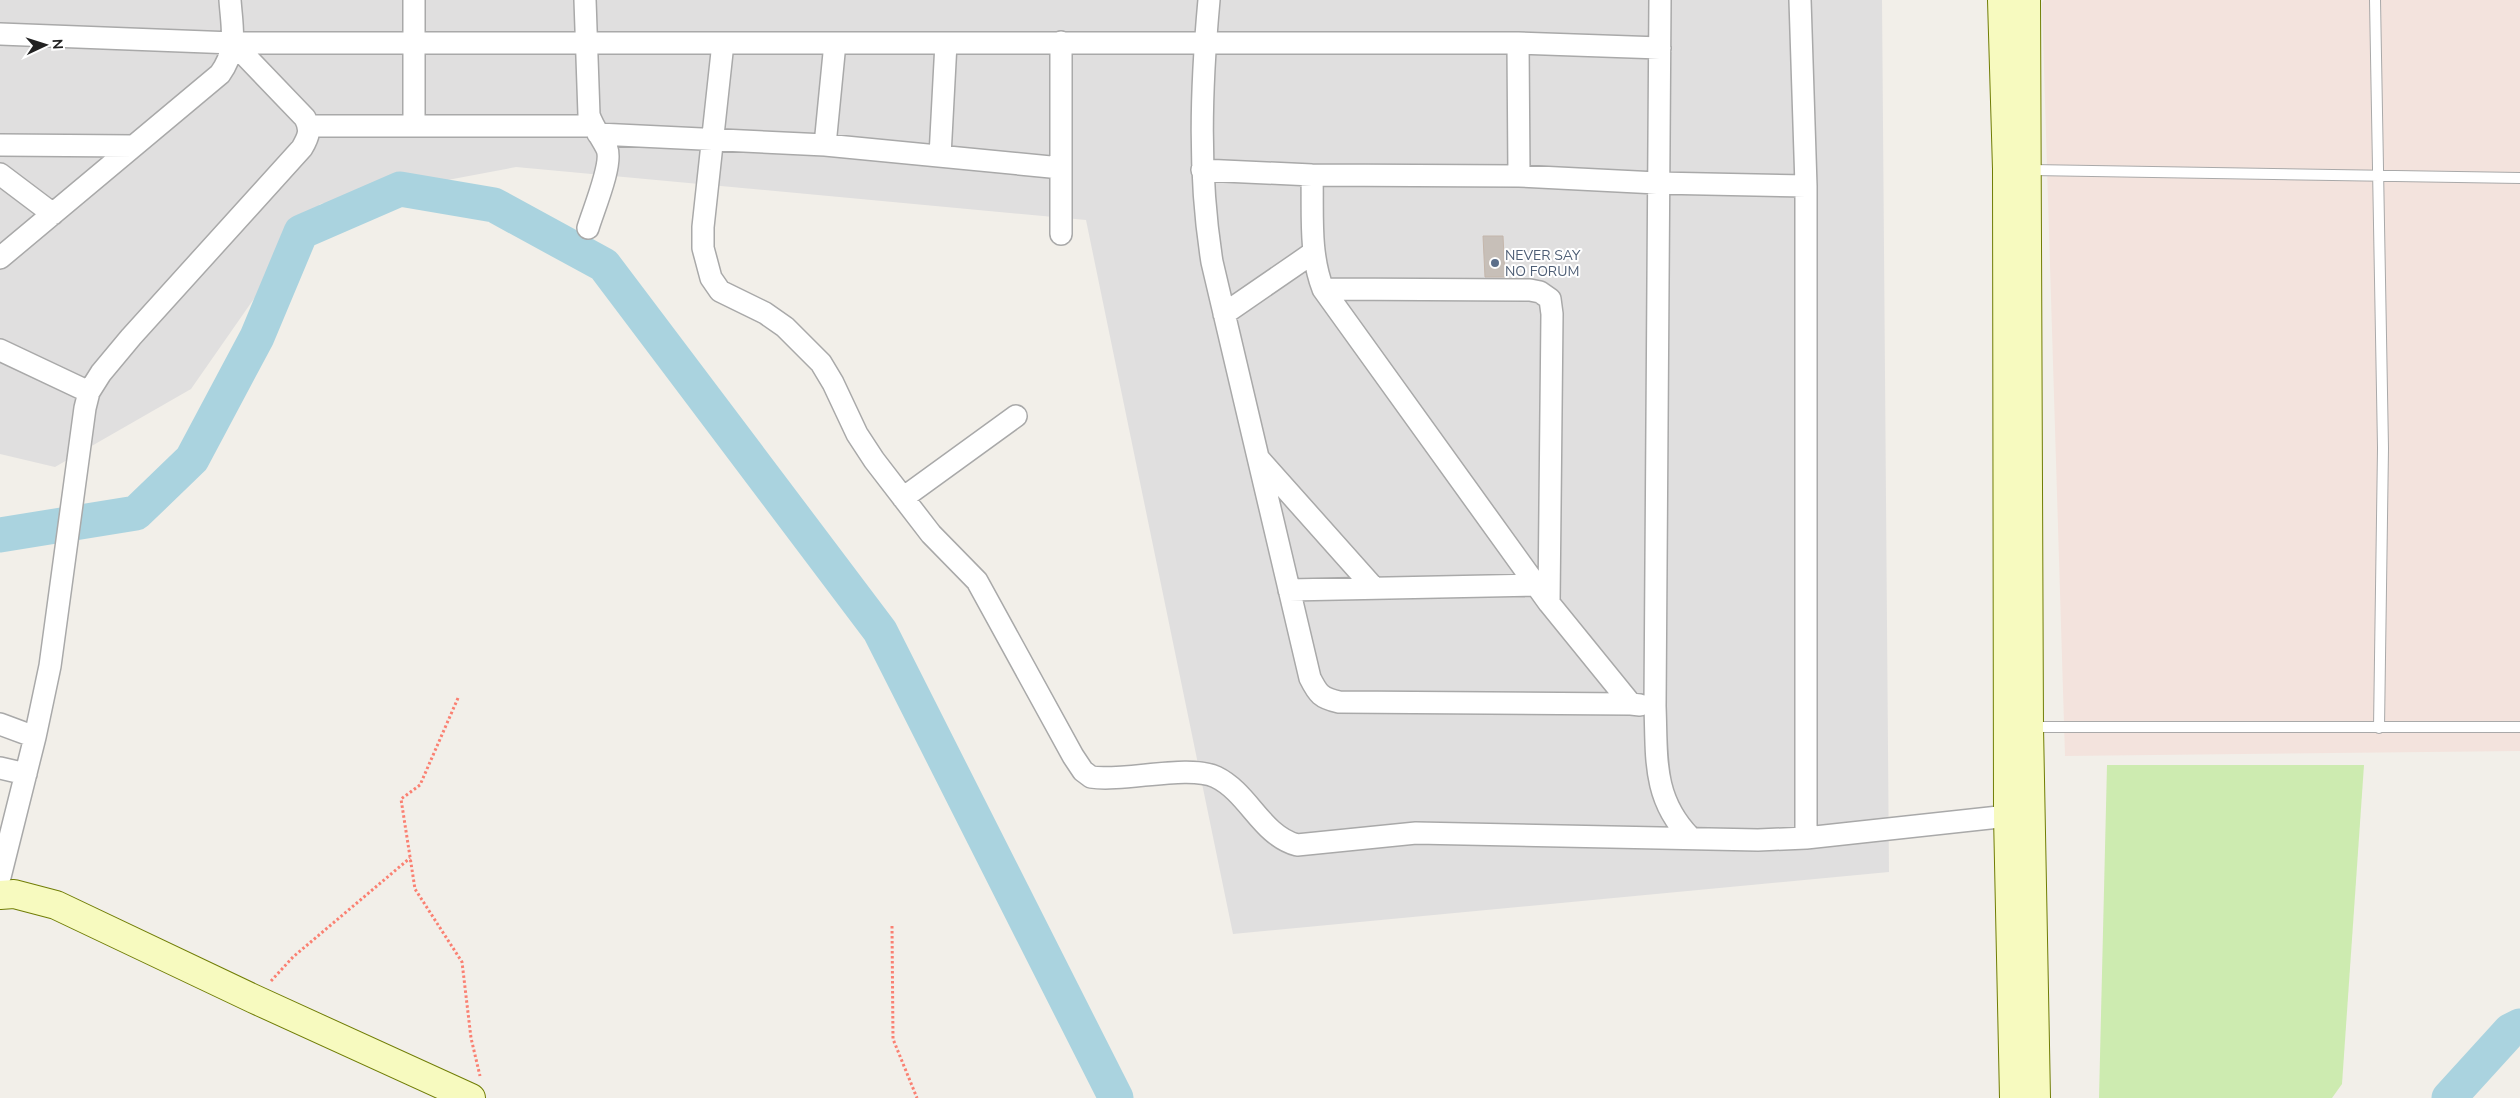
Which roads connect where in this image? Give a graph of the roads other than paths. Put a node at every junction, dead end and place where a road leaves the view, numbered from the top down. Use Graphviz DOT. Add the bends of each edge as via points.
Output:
graph roads {
  1 [pos="230,0"];
  2 [pos="414,0"];
  3 [pos="586,0"];
  4 [pos="1210,0"];
  5 [pos="1660,0"];
  6 [pos="1800,0"];
  7 [pos="2002,0"];
  8 [pos="2026,0"];
  9 [pos="2375,0"];
  10 [pos="0,34"];
  11 [pos="413,42"];
  12 [pos="587,42"];
  13 [pos="1061,42"];
  14 [pos="233,43"];
  15 [pos="722,43"];
  16 [pos="835,43"];
  17 [pos="946,43"];
  18 [pos="1518,43"];
  19 [pos="1205,44"];
  20 [pos="1660,48"];
  21 [pos="309,126"];
  22 [pos="414,126"];
  23 [pos="595,130"];
  24 [pos="712,140"];
  25 [pos="0,145"];
  26 [pos="134,146"];
  27 [pos="824,146"];
  28 [pos="940,156"];
  29 [pos="1061,168"];
  30 [pos="1202,170"];
  31 [pos="2028,170"];
  32 [pos="0,174"];
  33 [pos="1312,176"];
  34 [pos="1519,176"];
  35 [pos="2378,176"];
  36 [pos="2520,178"];
  37 [pos="1657,183"];
  38 [pos="1806,186"];
  39 [pos="54,214"];
  40 [pos="588,228"];
  41 [pos="1061,234"];
  42 [pos="1314,252"];
  43 [pos="0,258"];
  44 [pos="1323,289"];
  45 [pos="1224,314"];
  46 [pos="0,350"];
  47 [pos="87,400"];
  48 [pos="1016,416"];
  49 [pos="1258,458"];
  50 [pos="903,498"];
  51 [pos="1536,585"];
  52 [pos="1374,588"];
  53 [pos="1289,590"];
  54 [pos="1549,603"];
  55 [pos="1631,704"];
  56 [pos="1655,706"];
  57 [pos="0,724"];
  58 [pos="2029,727"];
  59 [pos="2520,727"];
  60 [pos="2379,728"];
  61 [pos="35,737"];
  62 [pos="0,768"];
  63 [pos="26,774"];
  64 [pos="2008,816"];
  65 [pos="1690,837"];
  66 [pos="1806,838"];
  67 [pos="3,854"];
  68 [pos="0,877"];
  69 [pos="0,895"];
  70 [pos="476,1089"];
  71 [pos="2014,1098"];
  72 [pos="2036,1098"];
  1 -- 14 [label="street"];
  2 -- 11 [label="street"];
  3 -- 12 [label="street"];
  4 -- 19 [label="street"];
  5 -- 20 [label="street"];
  6 -- 38 [label="street"];
  7 -- 64 [label="main road" via="2007,169"];
  8 -- 31 [label="main road"];
  9 -- 35 [label="lane"];
  10 -- 14 [label="street"];
  11 -- 12 [label="street"];
  11 -- 14 [label="street"];
  11 -- 22 [label="street"];
  12 -- 15 [label="street"];
  12 -- 23 [label="street" via="589,114"];
  13 -- 17 [label="street"];
  13 -- 19 [label="street"];
  13 -- 29 [label="street"];
  14 -- 21 [label="street"];
  14 -- 26 [label="street" via="230,60 220,74"];
  15 -- 16 [label="street"];
  15 -- 24 [label="street"];
  16 -- 17 [label="street"];
  16 -- 27 [label="street"];
  17 -- 28 [label="street"];
  18 -- 19 [label="street"];
  18 -- 20 [label="street"];
  18 -- 34 [label="street"];
  19 -- 30 [label="street"];
  20 -- 37 [label="street"];
  21 -- 22 [label="street"];
  21 -- 47 [label="street" via="309,137 302,148 131,337 101,373"];
  22 -- 23 [label="street"];
  23 -- 24 [label="street"];
  23 -- 40 [label="street" via="608,150 608,160"];
  24 -- 27 [label="street"];
  24 -- 50 [label="street" via="702,227 703,248 711,278 720,291 765,313 785,327 821,363 857,434"];
  25 -- 26 [label="street"];
  26 -- 39 [label="street"];
  27 -- 28 [label="street"];
  28 -- 29 [label="street"];
  29 -- 41 [label="street"];
  30 -- 33 [label="street"];
  30 -- 45 [label="street" via="1212,262"];
  31 -- 35 [label="lane"];
  31 -- 58 [label="main road"];
  32 -- 39 [label="street"];
  33 -- 34 [label="street"];
  33 -- 42 [label="street"];
  34 -- 37 [label="street"];
  35 -- 36 [label="lane"];
  35 -- 60 [label="lane" via="2383,448"];
  37 -- 38 [label="street"];
  37 -- 56 [label="street"];
  38 -- 66 [label="street"];
  39 -- 43 [label="street"];
  42 -- 44 [label="street" via="1316,271"];
  42 -- 45 [label="street"];
  44 -- 51 [label="street"];
  44 -- 54 [label="street" via="1530,290 1550,299"];
  45 -- 49 [label="street"];
  46 -- 47 [label="street"];
  47 -- 61 [label="street" via="50,666"];
  48 -- 50 [label="street"];
  49 -- 52 [label="street"];
  49 -- 53 [label="street"];
  50 -- 65 [label="street" via="931,534 977,580 1073,756 1090,777 1204,773 1226,784 1273,833 1297,845 1416,833"];
  51 -- 52 [label="street"];
  51 -- 54 [label="street"];
  52 -- 53 [label="street"];
  53 -- 55 [label="street" via="1310,678 1325,699 1339,702"];
  54 -- 55 [label="street"];
  55 -- 56 [label="street"];
  56 -- 65 [label="street" via="1657,776 1675,822"];
  57 -- 61 [label="street"];
  58 -- 60 [label="lane"];
  58 -- 72 [label="main road"];
  59 -- 60 [label="lane"];
  61 -- 63 [label="street"];
  62 -- 63 [label="street"];
  63 -- 67 [label="street"];
  64 -- 66 [label="street"];
  64 -- 71 [label="main road"];
  65 -- 66 [label="street"];
  67 -- 68 [label="street"];
  69 -- 70 [label="main road" via="14,894 56,905 254,999"];
}
